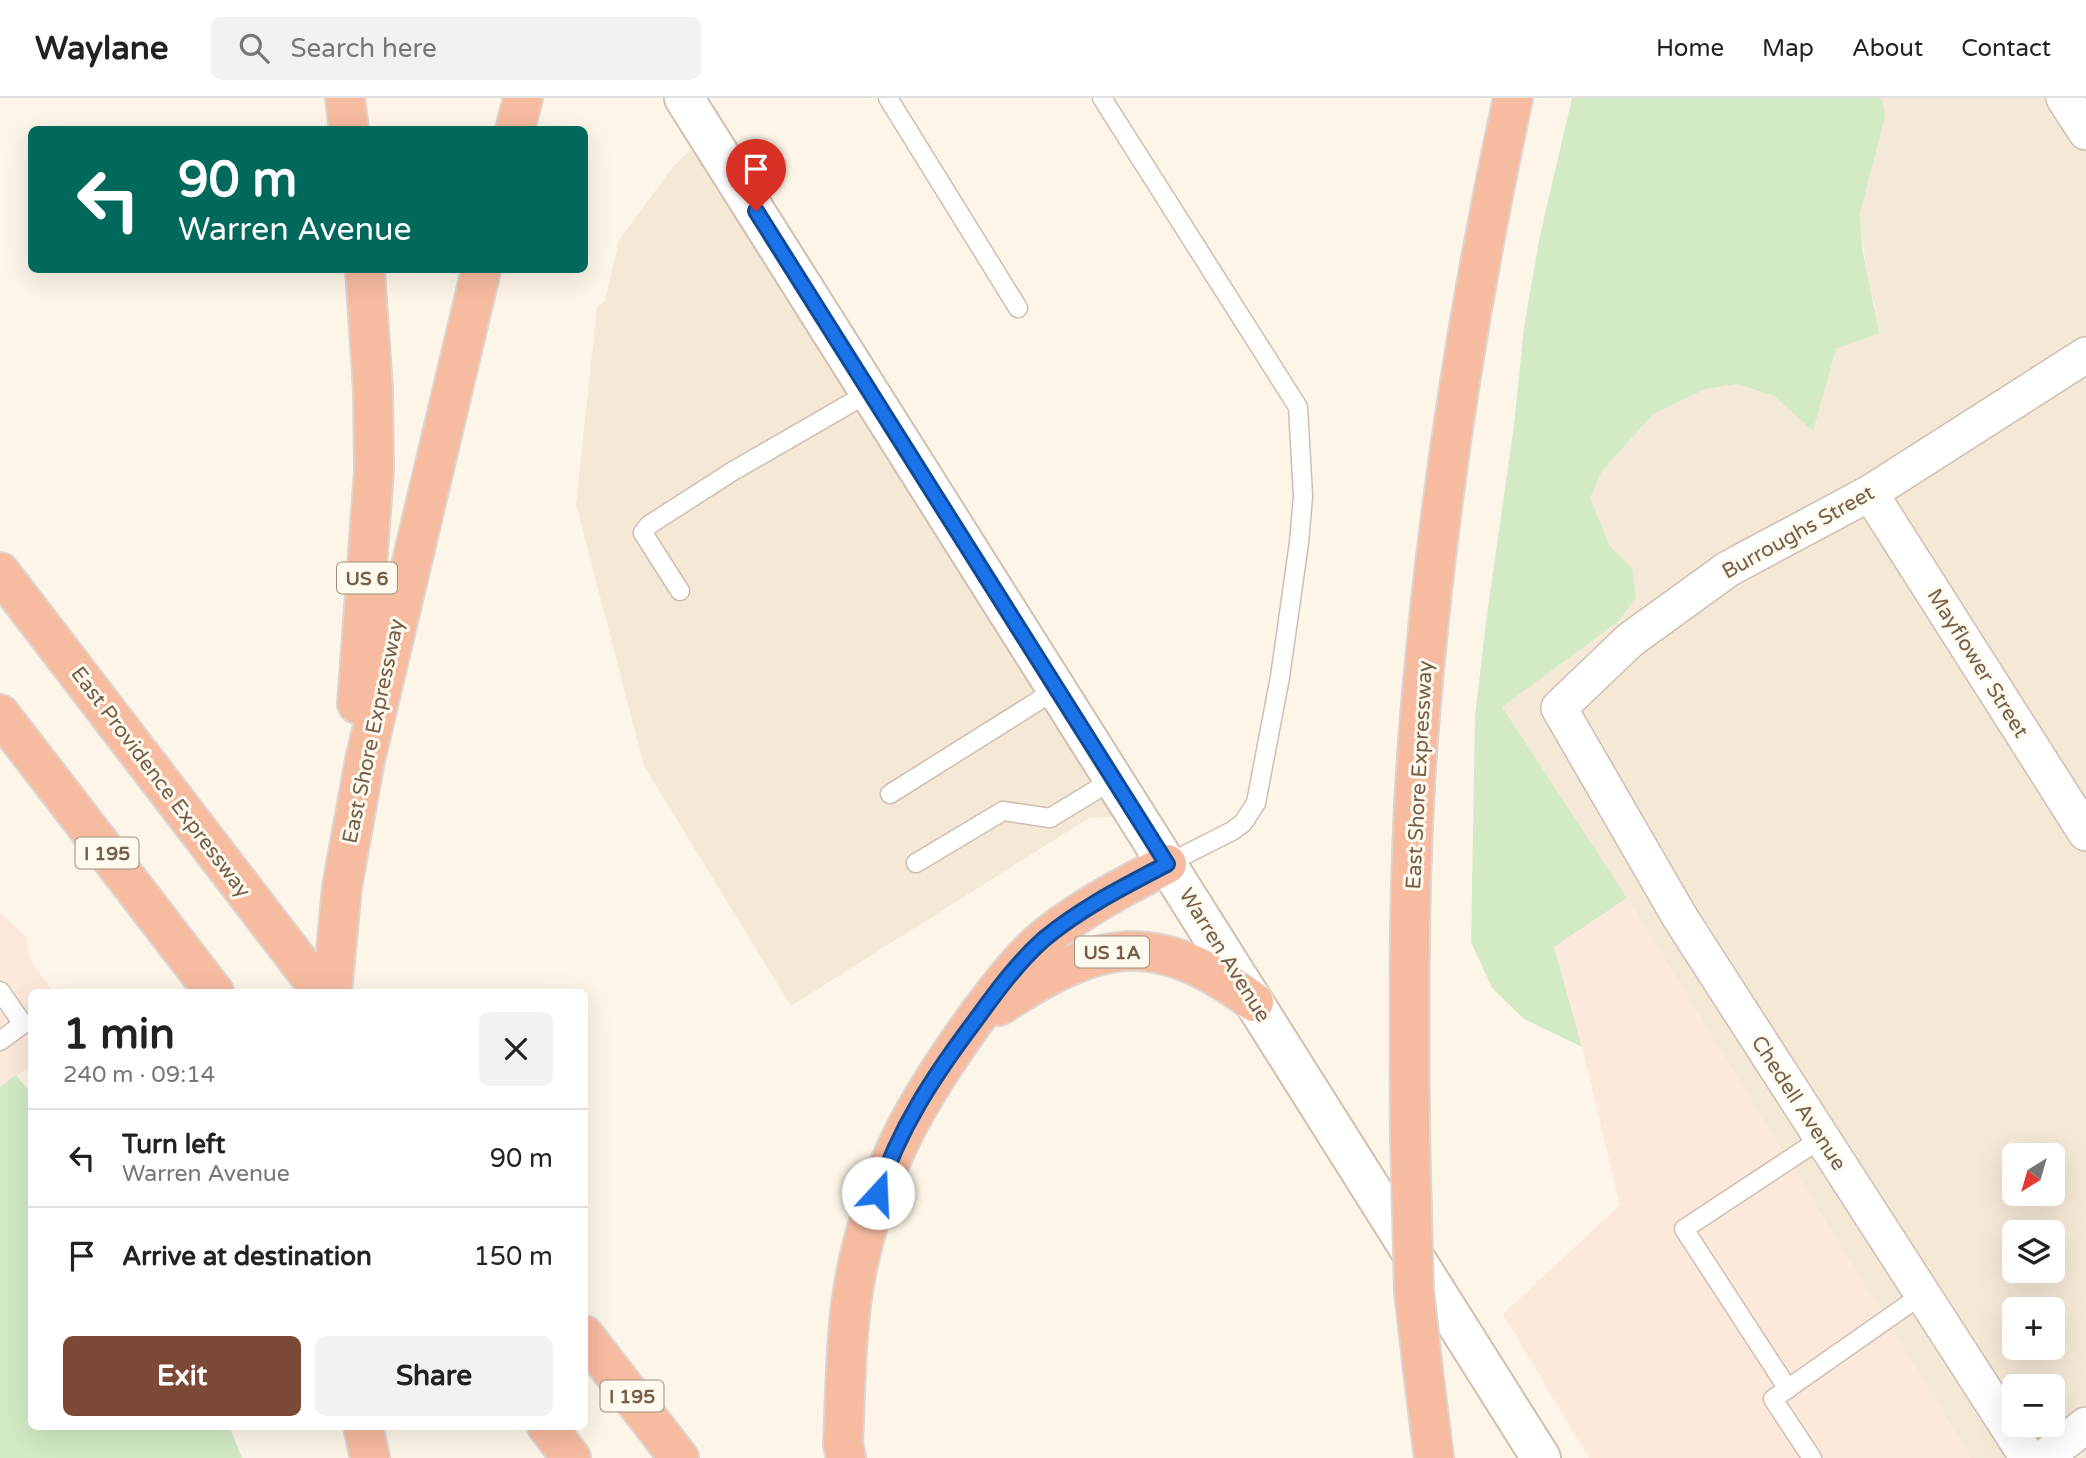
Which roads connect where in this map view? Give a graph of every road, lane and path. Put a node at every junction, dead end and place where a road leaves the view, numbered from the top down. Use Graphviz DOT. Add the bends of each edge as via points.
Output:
graph roads {
  1 [pos="345,98"];
  2 [pos="523,98"];
  3 [pos="684,98"];
  4 [pos="888,98"];
  5 [pos="1102,98"];
  6 [pos="1513,98"];
  7 [pos="2064,98"];
  8 [pos="348,126"];
  9 [pos="516,126"];
  10 [pos="2086,132"];
  11 [pos="365,273"];
  12 [pos="480,273"];
  13 [pos="1018,308"];
  14 [pos="2086,355"];
  15 [pos="870,392"];
  16 [pos="1870,493"];
  17 [pos="0,572"];
  18 [pos="680,591"];
  19 [pos="1057,689"];
  20 [pos="0,714"];
  21 [pos="1578,743"];
  22 [pos="1114,779"];
  23 [pos="890,794"];
  24 [pos="2086,833"];
  25 [pos="916,863"];
  26 [pos="1167,864"];
  27 [pos="342,887"];
  28 [pos="212,989"];
  29 [pos="320,989"];
  30 [pos="332,989"];
  31 [pos="0,991"];
  32 [pos="1254,1002"];
  33 [pos="974,1022"];
  34 [pos="0,1041"];
  35 [pos="1822,1138"];
  36 [pos="1923,1294"];
  37 [pos="588,1340"];
  38 [pos="1788,1389"];
  39 [pos="2086,1425"];
  40 [pos="364,1430"];
  41 [pos="550,1430"];
  42 [pos="370,1458"];
  43 [pos="571,1458"];
  44 [pos="679,1458"];
  45 [pos="846,1458"];
  46 [pos="1434,1458"];
  47 [pos="1541,1458"];
  48 [pos="1812,1458"];
  49 [pos="2028,1458"];
  50 [pos="2045,1458"];
  1 -- 8 [label="highway"];
  2 -- 9 [label="highway"];
  3 -- 15 [label="main road, Warren Avenue"];
  4 -- 13 [label="lane"];
  5 -- 26 [label="lane" via="1298,407 1303,496 1280,677 1259,792 1251,813 1225,835"];
  6 -- 46 [label="highway, East Shore Expressway, bridge" via="1466,341 1434,568 1416,782 1410,971 1414,1291"];
  7 -- 10 [label="street"];
  11 -- 27 [label="highway, US 6" via="373,390 372,506"];
  12 -- 27 [label="highway, East Shore Expressway" via="391,639"];
  14 -- 16 [label="street, Burroughs Street"];
  15 -- 18 [label="lane" via="649,525 643,533"];
  15 -- 19 [label="main road, Warren Avenue"];
  16 -- 21 [label="street, Burroughs Street" via="1728,569 1630,640 1559,708"];
  16 -- 24 [label="street, Mayflower Street"];
  17 -- 29 [label="highway, East Providence Expressway"];
  19 -- 22 [label="main road, Warren Avenue"];
  19 -- 23 [label="lane"];
  20 -- 28 [label="highway, I 195"];
  21 -- 35 [label="street, Chedell Avenue" via="1681,919"];
  22 -- 25 [label="lane" via="1050,818 1003,811"];
  22 -- 26 [label="main road, Warren Avenue"];
  26 -- 32 [label="main road, Warren Avenue"];
  26 -- 33 [label="highway" via="1044,939"];
  27 -- 30 [label="highway, East Shore Expressway / US 6"];
  31 -- 34 [label="lane" via="23,1024"];
  32 -- 33 [label="highway, US 1A" via="1194,963 1160,952 1124,950 1066,966"];
  32 -- 47 [label="main road, Warren Avenue / US 1A"];
  33 -- 45 [label="highway, US 1A" via="907,1123 871,1217 849,1325"];
  35 -- 36 [label="street, Chedell Avenue"];
  35 -- 38 [label="lane" via="1684,1229"];
  36 -- 38 [label="lane"];
  36 -- 49 [label="street, Chedell Avenue"];
  37 -- 44 [label="highway, I 195"];
  38 -- 48 [label="lane" via="1773,1399"];
  39 -- 50 [label="street"];
  40 -- 42 [label="highway"];
  41 -- 43 [label="highway"];
}
